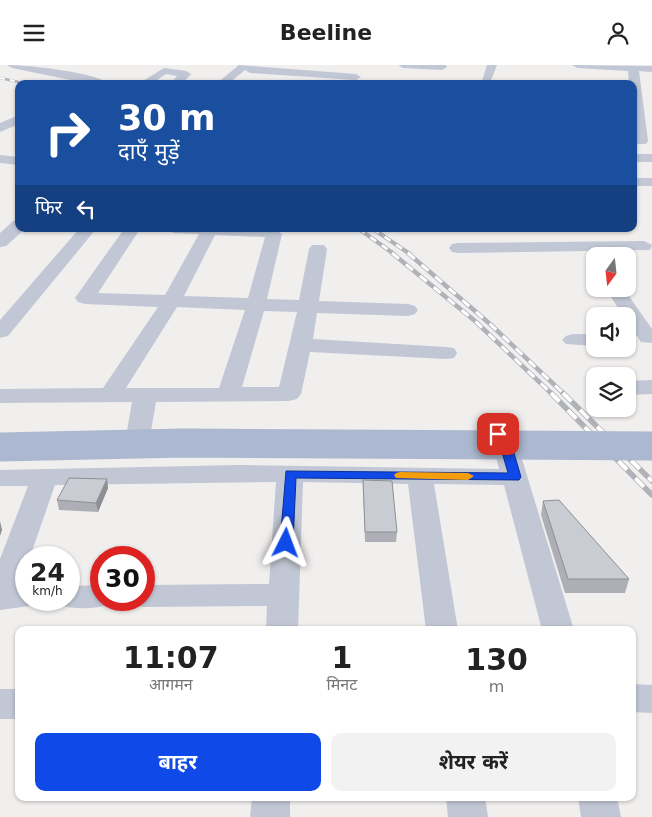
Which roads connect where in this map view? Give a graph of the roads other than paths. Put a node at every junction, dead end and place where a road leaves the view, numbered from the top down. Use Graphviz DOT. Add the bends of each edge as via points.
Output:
graph roads {
  1 [pos="12,65"];
  2 [pos="323,65"];
  3 [pos="403,65"];
  4 [pos="492,65"];
  5 [pos="251,67"];
  6 [pos="634,67"];
  7 [pos="576,68"];
  8 [pos="652,69"];
  9 [pos="447,70"];
  10 [pos="71,71"];
  11 [pos="315,74"];
  12 [pos="356,77"];
  13 [pos="434,78"];
  14 [pos="94,80"];
  15 [pos="104,80"];
  16 [pos="149,80"];
  17 [pos="179,80"];
  18 [pos="228,80"];
  19 [pos="237,80"];
  20 [pos="486,80"];
  21 [pos="635,80"];
  22 [pos="637,94"];
  23 [pos="15,121"];
  24 [pos="0,128"];
  25 [pos="641,131"];
  26 [pos="637,158"];
  27 [pos="652,158"];
  28 [pos="0,159"];
  29 [pos="15,161"];
  30 [pos="637,182"];
  31 [pos="652,182"];
  32 [pos="0,223"];
  33 [pos="15,224"];
  34 [pos="15,228"];
  35 [pos="85,232"];
  36 [pos="130,232"];
  37 [pos="208,232"];
  38 [pos="257,232"];
  39 [pos="620,232"];
  40 [pos="636,232"];
  41 [pos="0,242"];
  42 [pos="649,246"];
  43 [pos="458,248"];
  44 [pos="318,249"];
  45 [pos="621,297"];
  46 [pos="171,302"];
  47 [pos="256,305"];
  48 [pos="308,307"];
  49 [pos="408,310"];
  50 [pos="1,332"];
  51 [pos="650,338"];
  52 [pos="586,339"];
  53 [pos="636,339"];
  54 [pos="573,340"];
  55 [pos="301,345"];
  56 [pos="446,353"];
  57 [pos="636,387"];
  58 [pos="652,387"];
  59 [pos="110,395"];
  60 [pos="145,395"];
  61 [pos="228,395"];
  62 [pos="0,396"];
  63 [pos="139,431"];
  64 [pos="0,433"];
  65 [pos="652,446"];
  66 [pos="0,447"];
  67 [pos="652,464"];
  68 [pos="0,465"];
  69 [pos="290,474"];
  70 [pos="420,476"];
  71 [pos="45,477"];
  72 [pos="515,477"];
  73 [pos="0,478"];
  74 [pos="283,595"];
  75 [pos="155,596"];
  76 [pos="9,598"];
  77 [pos="282,626"];
  78 [pos="441,626"];
  79 [pos="557,626"];
  80 [pos="636,699"];
  81 [pos="652,699"];
  82 [pos="0,704"];
  83 [pos="15,704"];
  84 [pos="271,801"];
  85 [pos="466,801"];
  86 [pos="598,801"];
  87 [pos="270,817"];
  88 [pos="468,817"];
  89 [pos="600,817"];
  1 -- 10 [label="street"];
  2 -- 11 [label="street"];
  3 -- 9 [label="street"];
  4 -- 20 [label="street"];
  5 -- 11 [label="street"];
  5 -- 18 [label="street"];
  5 -- 19 [label="street"];
  6 -- 7 [label="street"];
  6 -- 8 [label="street"];
  6 -- 21 [label="street"];
  9 -- 13 [label="street"];
  10 -- 14 [label="street"];
  10 -- 15 [label="street"];
  11 -- 12 [label="street"];
  16 -- 17 [label="street" via="164,71 186,73"];
  22 -- 25 [label="street"];
  23 -- 24 [label="street"];
  26 -- 27 [label="street"];
  28 -- 29 [label="street"];
  30 -- 31 [label="street"];
  32 -- 33 [label="street"];
  34 -- 41 [label="street"];
  35 -- 50 [label="street"];
  36 -- 46 [label="street" via="85,298"];
  37 -- 46 [label="street"];
  38 -- 47 [label="street" via="273,233"];
  39 -- 42 [label="street"];
  40 -- 42 [label="street"];
  42 -- 43 [label="street"];
  44 -- 48 [label="street"];
  45 -- 51 [label="street"];
  46 -- 47 [label="street"];
  46 -- 59 [label="street"];
  47 -- 48 [label="street"];
  47 -- 61 [label="street"];
  48 -- 49 [label="street"];
  48 -- 55 [label="street"];
  51 -- 53 [label="street"];
  52 -- 54 [label="street"];
  55 -- 56 [label="street"];
  55 -- 61 [label="street" via="289,394"];
  57 -- 58 [label="street"];
  59 -- 60 [label="street"];
  59 -- 62 [label="street"];
  60 -- 61 [label="street"];
  60 -- 63 [label="street"];
  63 -- 64 [label="street"];
  63 -- 72 [label="street" via="500,434"];
  65 -- 66 [label="main road, bridge" via="184,443"];
  67 -- 68 [label="main road" via="172,462"];
  69 -- 70 [label="street"];
  69 -- 71 [label="street"];
  69 -- 74 [label="street"];
  70 -- 72 [label="street"];
  70 -- 78 [label="street"];
  71 -- 73 [label="street"];
  71 -- 76 [label="street"];
  72 -- 79 [label="street"];
  74 -- 75 [label="street"];
  74 -- 77 [label="street"];
  80 -- 81 [label="street"];
  82 -- 83 [label="street"];
  84 -- 87 [label="street"];
  85 -- 88 [label="street"];
  86 -- 89 [label="street"];
}
